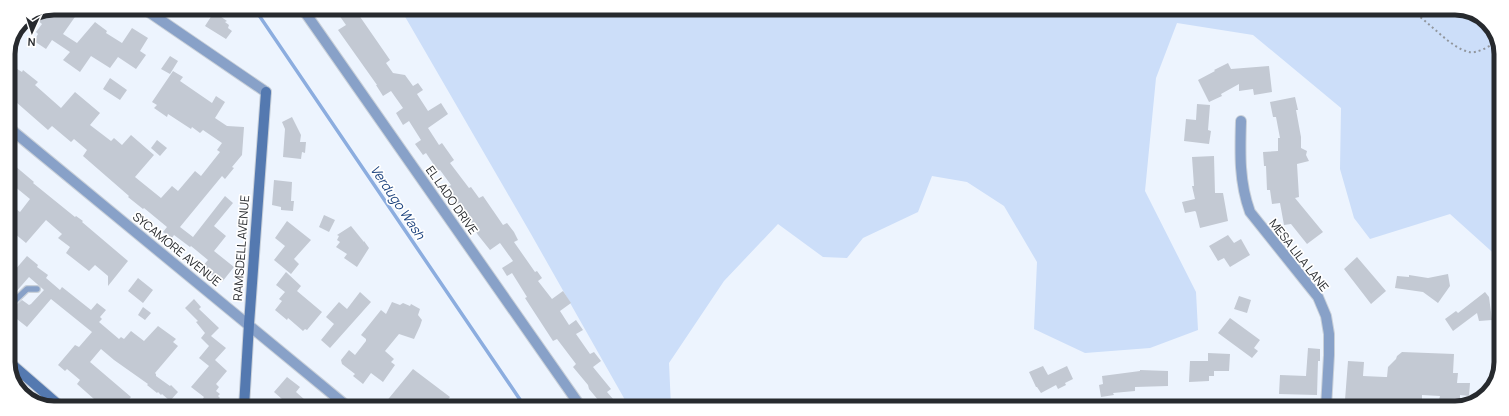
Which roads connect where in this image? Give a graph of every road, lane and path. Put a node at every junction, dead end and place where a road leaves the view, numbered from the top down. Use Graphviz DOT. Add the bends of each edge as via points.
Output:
graph roads {
  1 [pos="153,15"];
  2 [pos="307,15"];
  3 [pos="1419,15"];
  4 [pos="1492,44"];
  5 [pos="1241,121"];
  6 [pos="15,133"];
  7 [pos="37,289"];
  8 [pos="15,300"];
  9 [pos="248,324"];
  10 [pos="15,367"];
  11 [pos="55,401"];
  12 [pos="244,401"];
  13 [pos="341,401"];
  14 [pos="577,401"];
  15 [pos="1326,401"];
  1 -- 9 [label="street, RAMSDELL AVENUE" via="266,92"];
  2 -- 14 [label="street, EL LADO DRIVE"];
  3 -- 4 [label="path" via="1457,47 1471,53"];
  5 -- 15 [label="street, MESA LILA LANE" via="1240,169 1244,196 1250,212 1318,298 1326,316 1329,334"];
  6 -- 9 [label="street, SYCAMORE AVENUE"];
  7 -- 8 [label="lane" via="27,289"];
  9 -- 12 [label="street, RAMSDELL AVENUE"];
  9 -- 13 [label="street, SYCAMORE AVENUE"];
  10 -- 11 [label="street"];
}
